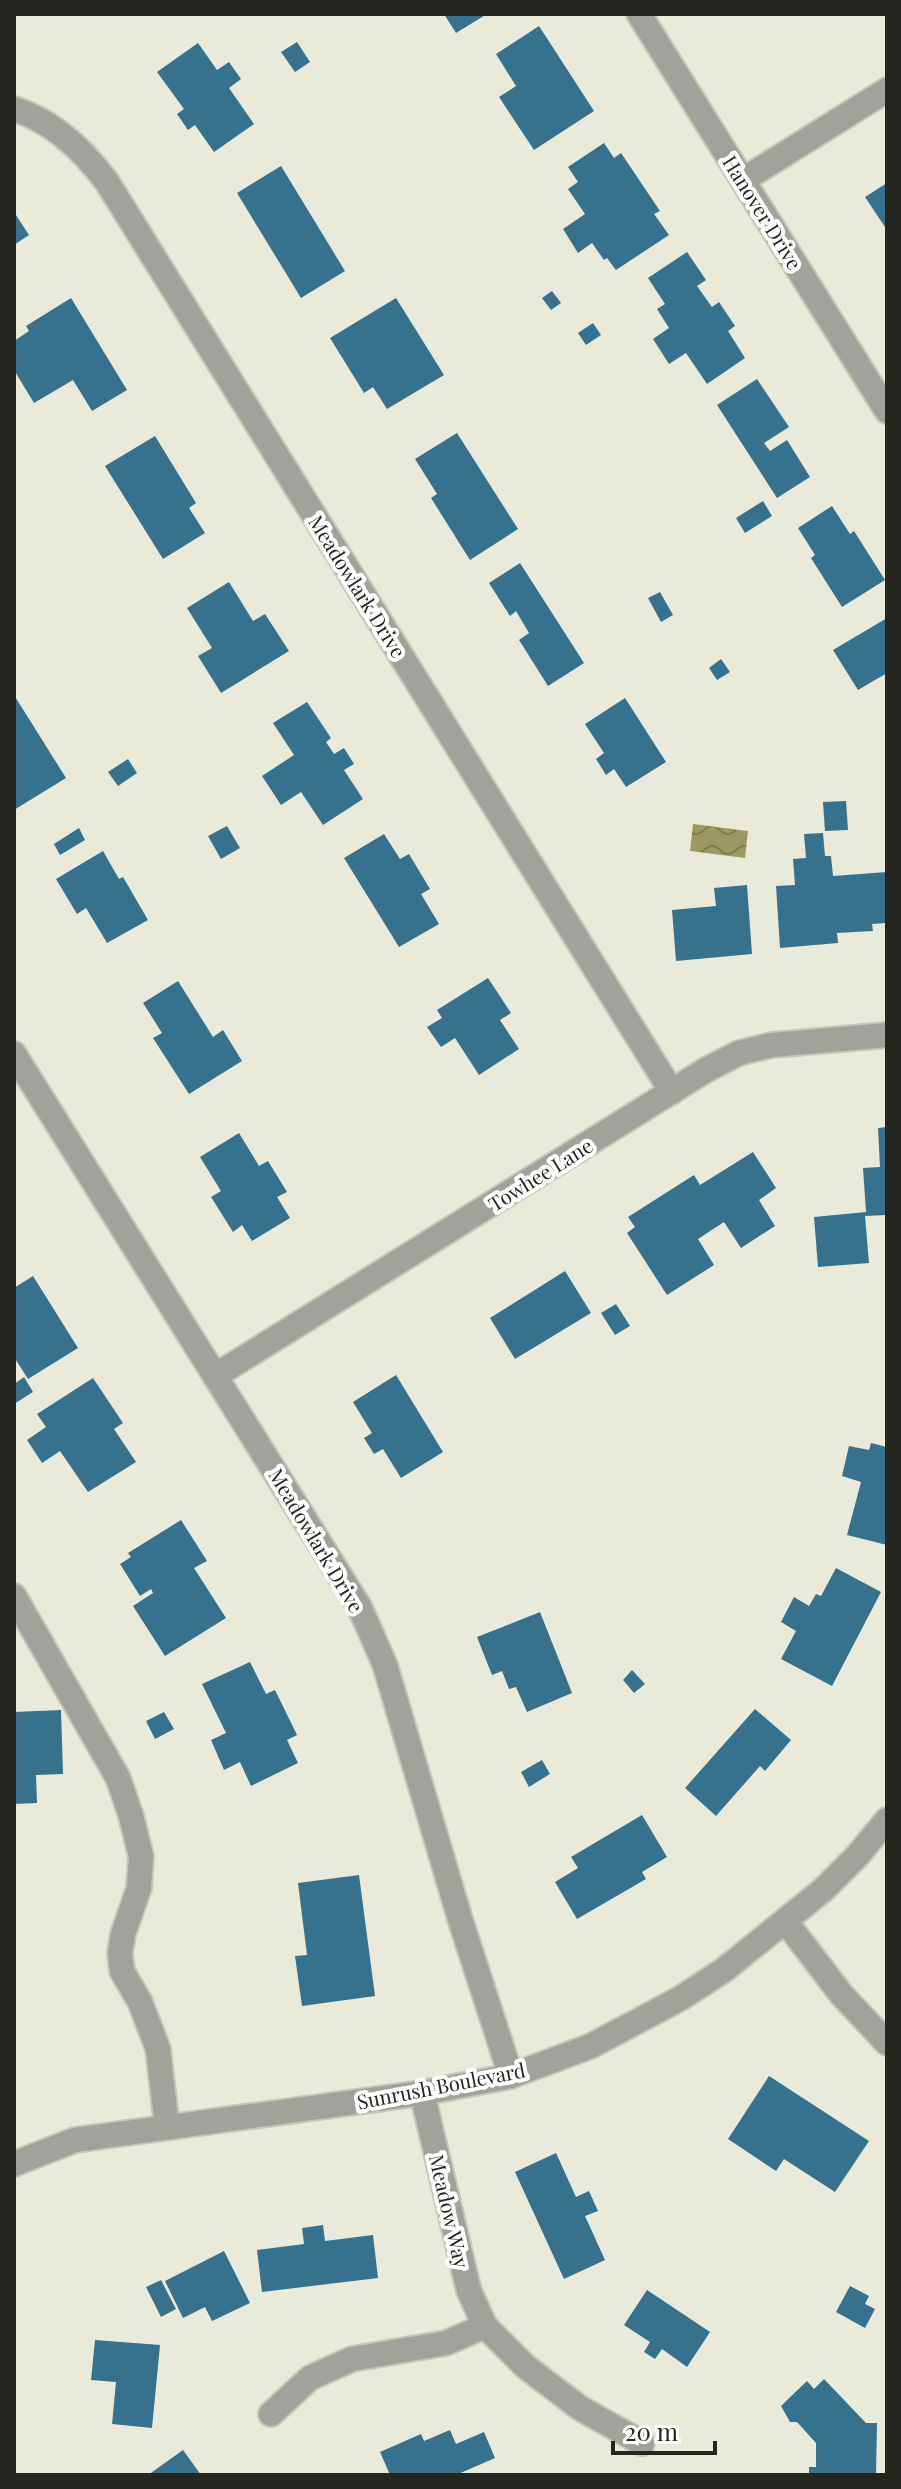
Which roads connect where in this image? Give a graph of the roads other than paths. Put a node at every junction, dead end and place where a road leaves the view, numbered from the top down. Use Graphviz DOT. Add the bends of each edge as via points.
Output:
graph roads {
  1 [pos="639,14"];
  2 [pos="887,90"];
  3 [pos="14,109"];
  4 [pos="743,180"];
  5 [pos="887,411"];
  6 [pos="887,1035"];
  7 [pos="14,1054"];
  8 [pos="672,1092"];
  9 [pos="215,1376"];
  10 [pos="14,1596"];
  11 [pos="887,1820"];
  12 [pos="786,1922"];
  13 [pos="887,2043"];
  14 [pos="511,2076"];
  15 [pos="422,2093"];
  16 [pos="167,2127"];
  17 [pos="14,2164"];
  18 [pos="485,2326"];
  19 [pos="271,2414"];
  20 [pos="642,2443"];
  1 -- 4 [label="street, Hanover Drive"];
  2 -- 4 [label="street"];
  3 -- 8 [label="street, Meadowlark Drive" via="52,126 107,182"];
  4 -- 5 [label="street, Hanover Drive"];
  6 -- 8 [label="street, Towhee Lane" via="739,1053"];
  7 -- 9 [label="street, Meadowlark Drive"];
  8 -- 9 [label="street, Towhee Lane"];
  9 -- 14 [label="street, Meadowlark Drive" via="360,1608 385,1665"];
  10 -- 16 [label="street" via="118,1778 131,1816 141,1856 139,1888 123,1934 122,1971 158,2049"];
  11 -- 12 [label="street, Sunrush Boulevard" via="858,1855"];
  12 -- 13 [label="street"];
  12 -- 14 [label="street, Sunrush Boulevard" via="681,1998 591,2046"];
  14 -- 15 [label="street, Sunrush Boulevard"];
  15 -- 16 [label="street, Sunrush Boulevard"];
  15 -- 18 [label="street, Meadow Way" via="469,2291"];
  16 -- 17 [label="street, Sunrush Boulevard" via="75,2140"];
  18 -- 19 [label="street" via="446,2343 352,2359 310,2378"];
  18 -- 20 [label="street, Meadow Way" via="526,2367 580,2408"];
}
